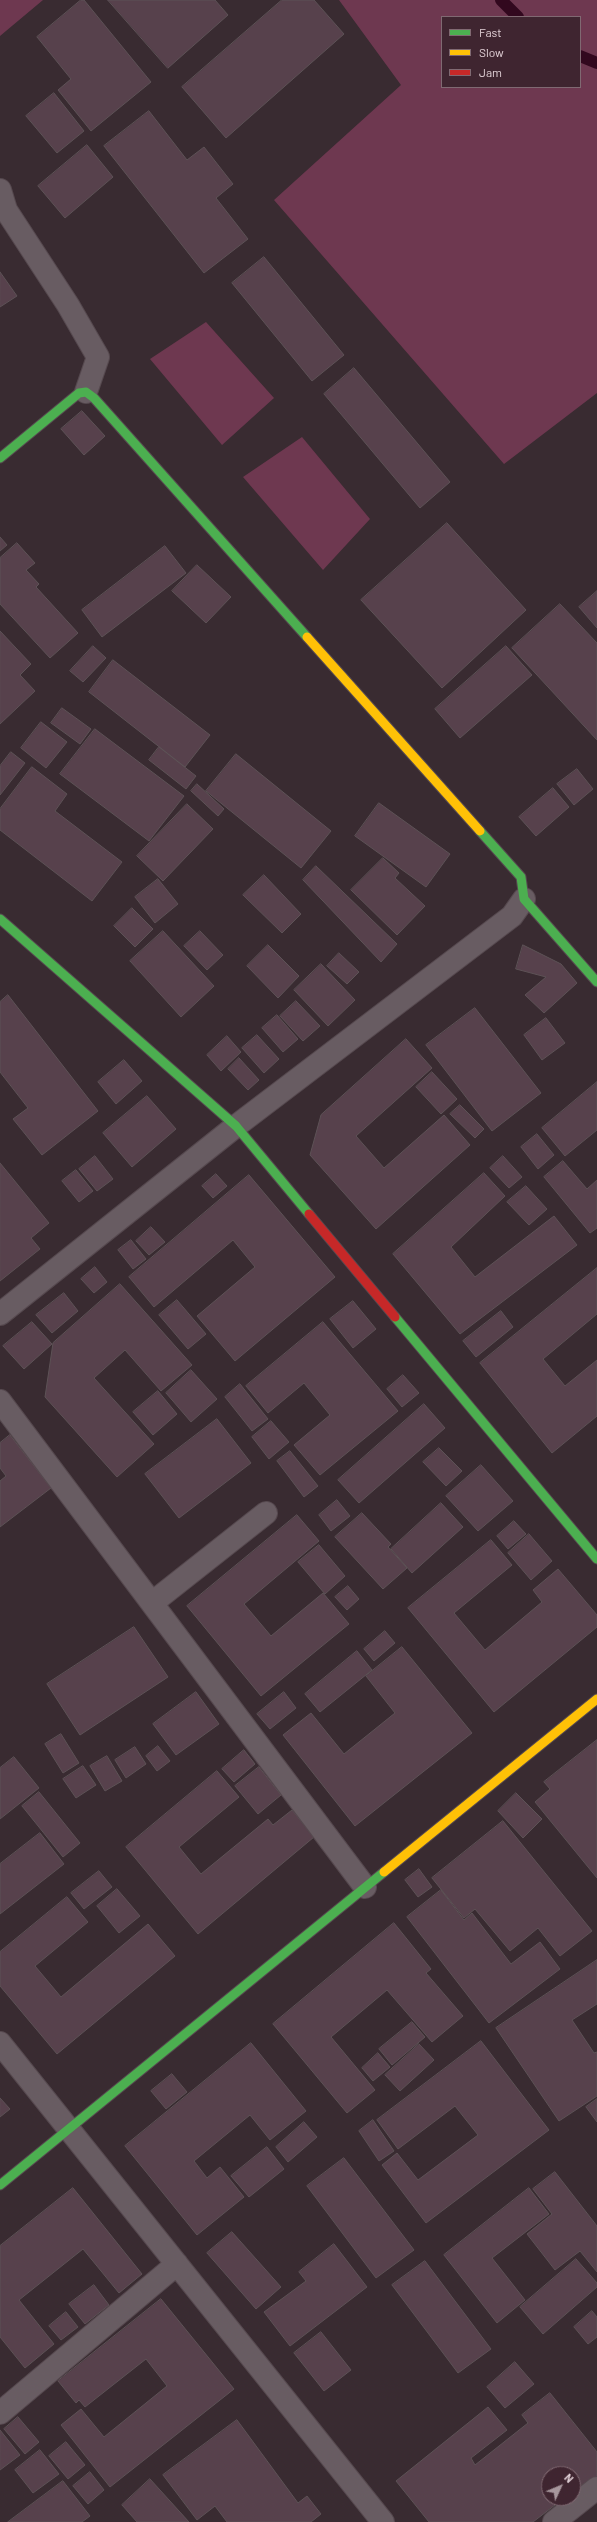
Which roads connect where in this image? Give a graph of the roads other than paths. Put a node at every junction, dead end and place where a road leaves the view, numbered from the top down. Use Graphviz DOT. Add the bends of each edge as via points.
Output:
graph roads {
  1 [pos="0,190"];
  2 [pos="86,392"];
  3 [pos="0,458"];
  4 [pos="524,899"];
  5 [pos="0,919"];
  6 [pos="597,982"];
  7 [pos="236,1126"];
  8 [pos="0,1314"];
  9 [pos="0,1401"];
  10 [pos="266,1513"];
  11 [pos="597,1559"];
  12 [pos="152,1603"];
  13 [pos="597,1699"];
  14 [pos="365,1887"];
  15 [pos="0,2043"];
  16 [pos="70,2129"];
  17 [pos="0,2185"];
  18 [pos="177,2264"];
  19 [pos="0,2413"];
  20 [pos="597,2488"];
  21 [pos="383,2522"];
  22 [pos="554,2522"];
  1 -- 2 [label="street" via="6,210 68,305 98,357"];
  2 -- 3 [label="street" via="79,393"];
  2 -- 4 [label="street" via="100,404 521,877"];
  4 -- 6 [label="street"];
  4 -- 7 [label="street" via="512,916"];
  5 -- 7 [label="street"];
  7 -- 8 [label="street"];
  7 -- 11 [label="street"];
  9 -- 12 [label="street"];
  10 -- 12 [label="street"];
  12 -- 14 [label="street"];
  13 -- 14 [label="street"];
  14 -- 16 [label="street"];
  15 -- 16 [label="street"];
  16 -- 17 [label="street"];
  16 -- 18 [label="street"];
  18 -- 19 [label="street"];
  18 -- 21 [label="street"];
  20 -- 22 [label="street"];
}
